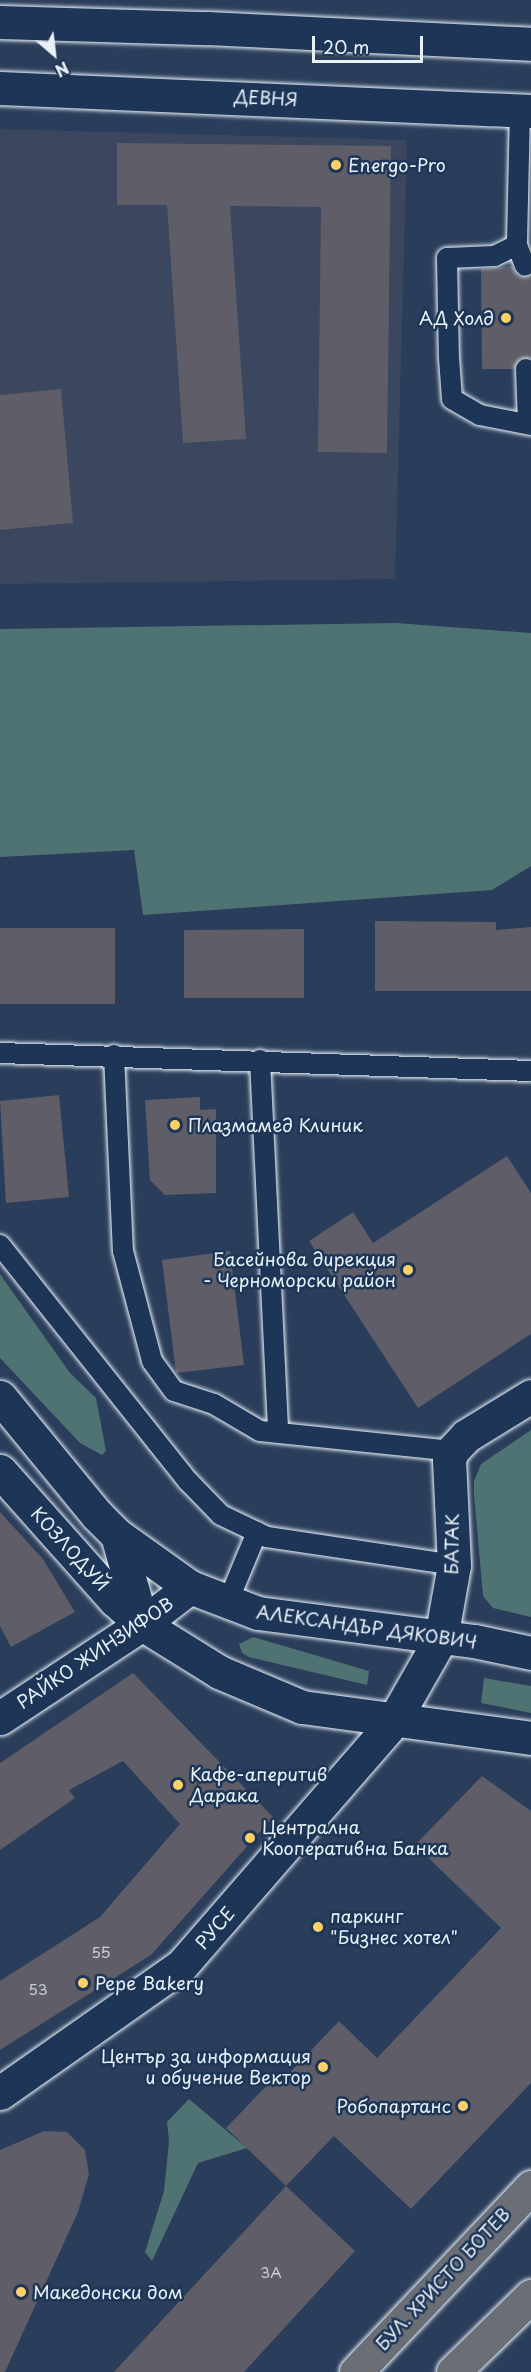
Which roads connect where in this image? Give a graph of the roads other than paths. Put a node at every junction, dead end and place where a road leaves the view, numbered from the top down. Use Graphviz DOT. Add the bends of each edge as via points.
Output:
graph roads {
  1 [pos="0,22"];
  2 [pos="531,44"];
  3 [pos="0,88"];
  4 [pos="525,111"];
  5 [pos="517,245"];
  6 [pos="525,266"];
  7 [pos="526,369"];
  8 [pos="530,425"];
  9 [pos="0,1053"];
  10 [pos="114,1055"];
  11 [pos="260,1060"];
  12 [pos="531,1071"];
  13 [pos="0,1245"];
  14 [pos="531,1396"];
  15 [pos="0,1397"];
  16 [pos="278,1433"];
  17 [pos="452,1451"];
  18 [pos="0,1471"];
  19 [pos="257,1532"];
  20 [pos="117,1535"];
  21 [pos="454,1565"];
  22 [pos="190,1587"];
  23 [pos="227,1604"];
  24 [pos="142,1624"];
  25 [pos="441,1638"];
  26 [pos="531,1653"];
  27 [pos="0,1718"];
  28 [pos="393,1722"];
  29 [pos="531,1738"];
  30 [pos="0,2093"];
  31 [pos="531,2187"];
  32 [pos="531,2296"];
  33 [pos="356,2372"];
  34 [pos="453,2372"];
  1 -- 2 [label="street"];
  3 -- 4 [label="street, ДЕВНЯ"];
  4 -- 5 [label="lane"];
  5 -- 6 [label="lane"];
  5 -- 8 [label="lane" via="494,256 447,258 449,358 452,399 480,415"];
  7 -- 8 [label="lane"];
  9 -- 10 [label="lane"];
  10 -- 11 [label="lane"];
  10 -- 16 [label="lane" via="123,1251 152,1361 174,1391 214,1404 247,1426"];
  11 -- 12 [label="lane"];
  11 -- 16 [label="lane"];
  13 -- 19 [label="lane" via="188,1481 221,1515"];
  14 -- 17 [label="street" via="466,1436"];
  15 -- 20 [label="street, АЛЕКСАНДЪР ДЯКОВИЧ"];
  16 -- 17 [label="lane"];
  17 -- 21 [label="street, БАТАК" via="449,1460"];
  18 -- 24 [label="street, КОЗЛОДУЙ" via="115,1600"];
  19 -- 21 [label="lane" via="267,1537"];
  19 -- 23 [label="lane"];
  20 -- 22 [label="street, АЛЕКСАНДЪР ДЯКОВИЧ"];
  20 -- 24 [label="street"];
  21 -- 25 [label="street, БАТАК"];
  22 -- 23 [label="street, АЛЕКСАНДЪР ДЯКОВИЧ"];
  22 -- 24 [label="street, РАЙКО ЖИНЗИФОВ"];
  23 -- 25 [label="street, АЛЕКСАНДЪР ДЯКОВИЧ" via="258,1613"];
  24 -- 27 [label="street, РАЙКО ЖИНЗИФОВ"];
  24 -- 28 [label="street" via="219,1672 302,1707"];
  25 -- 26 [label="street, АЛЕКСАНДЪР ДЯКОВИЧ"];
  25 -- 28 [label="street, БАТАК"];
  28 -- 29 [label="street"];
  28 -- 30 [label="street, РУСЕ" via="181,1966"];
  31 -- 33 [label="main road, БУЛ. ХРИСТО БОТЕВ"];
  32 -- 34 [label="main road"];
}
